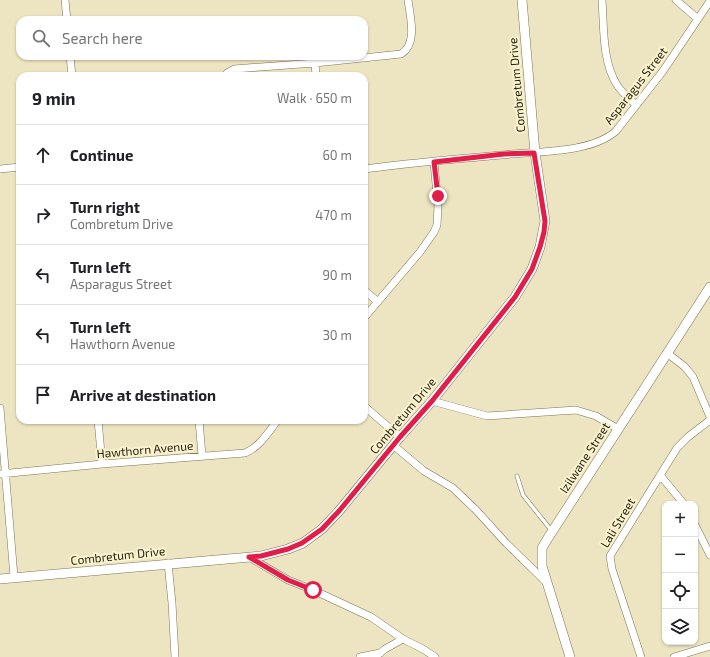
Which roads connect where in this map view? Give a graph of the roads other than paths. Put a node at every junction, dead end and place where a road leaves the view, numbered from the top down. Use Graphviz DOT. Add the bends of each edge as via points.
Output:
graph roads {
  1 [pos="65,0"];
  2 [pos="408,0"];
  3 [pos="522,0"];
  4 [pos="602,0"];
  5 [pos="676,0"];
  6 [pos="710,1"];
  7 [pos="67,16"];
  8 [pos="698,19"];
  9 [pos="368,58"];
  10 [pos="70,60"];
  11 [pos="346,60"];
  12 [pos="315,63"];
  13 [pos="72,72"];
  14 [pos="229,72"];
  15 [pos="316,72"];
  16 [pos="636,105"];
  17 [pos="534,153"];
  18 [pos="434,162"];
  19 [pos="16,167"];
  20 [pos="0,169"];
  21 [pos="368,169"];
  22 [pos="710,287"];
  23 [pos="368,293"];
  24 [pos="378,302"];
  25 [pos="368,313"];
  26 [pos="667,353"];
  27 [pos="432,401"];
  28 [pos="0,408"];
  29 [pos="368,409"];
  30 [pos="710,419"];
  31 [pos="98,424"];
  32 [pos="199,424"];
  33 [pos="275,424"];
  34 [pos="618,429"];
  35 [pos="400,437"];
  36 [pos="393,445"];
  37 [pos="202,456"];
  38 [pos="102,464"];
  39 [pos="3,474"];
  40 [pos="660,475"];
  41 [pos="517,476"];
  42 [pos="682,501"];
  43 [pos="552,531"];
  44 [pos="698,531"];
  45 [pos="710,555"];
  46 [pos="249,557"];
  47 [pos="168,563"];
  48 [pos="14,577"];
  49 [pos="0,579"];
  50 [pos="546,582"];
  51 [pos="403,639"];
  52 [pos="710,646"];
  53 [pos="377,655"];
  54 [pos="175,657"];
  55 [pos="360,657"];
  56 [pos="435,657"];
  57 [pos="570,657"];
  58 [pos="641,657"];
  59 [pos="674,657"];
  1 -- 7 [label="street"];
  2 -- 9 [label="street" via="412,37 407,50 398,55"];
  3 -- 17 [label="street, Combretum Drive"];
  4 -- 16 [label="street" via="606,49 612,75 617,85"];
  5 -- 8 [label="street"];
  6 -- 8 [label="street, Asparagus Street"];
  8 -- 16 [label="street, Asparagus Street" via="663,71"];
  10 -- 13 [label="street"];
  11 -- 12 [label="street"];
  12 -- 14 [label="street" via="234,69"];
  12 -- 15 [label="street"];
  16 -- 17 [label="street, Asparagus Street" via="608,138 586,146"];
  17 -- 18 [label="street, Asparagus Street"];
  17 -- 27 [label="street, Combretum Drive" via="545,221 532,269 515,297"];
  18 -- 21 [label="street, Asparagus Street"];
  18 -- 24 [label="street" via="438,196 437,225 420,252"];
  19 -- 20 [label="street"];
  22 -- 26 [label="street, Izilwane Street"];
  23 -- 24 [label="street"];
  24 -- 25 [label="street"];
  26 -- 30 [label="street" via="693,377"];
  26 -- 34 [label="street, Izilwane Street"];
  27 -- 34 [label="street" via="487,416 576,410 596,416"];
  27 -- 35 [label="street, Combretum Drive"];
  28 -- 39 [label="street"];
  29 -- 35 [label="street"];
  30 -- 40 [label="street, Lali Street" via="682,442"];
  31 -- 38 [label="street"];
  32 -- 37 [label="street"];
  33 -- 37 [label="street, Hawthorn Avenue" via="252,450 239,454"];
  34 -- 43 [label="street, Izilwane Street"];
  35 -- 36 [label="street, Combretum Drive"];
  36 -- 46 [label="street, Combretum Drive" via="322,529 288,549"];
  36 -- 50 [label="street" via="424,471 453,488"];
  37 -- 38 [label="street, Hawthorn Avenue"];
  38 -- 39 [label="street, Hawthorn Avenue"];
  39 -- 48 [label="street"];
  40 -- 42 [label="street"];
  40 -- 58 [label="street, Lali Street" via="610,556"];
  41 -- 43 [label="lane" via="523,495"];
  43 -- 50 [label="street, Izilwane Street" via="542,548 542,566"];
  44 -- 45 [label="street"];
  46 -- 47 [label="street, Combretum Drive"];
  46 -- 51 [label="street" via="288,580 371,617"];
  47 -- 48 [label="street, Combretum Drive"];
  47 -- 54 [label="street"];
  48 -- 49 [label="street, Combretum Drive"];
  50 -- 57 [label="street, Izilwane Street"];
  51 -- 53 [label="street"];
  51 -- 56 [label="street"];
  52 -- 59 [label="street"];
  53 -- 55 [label="street"];
}
